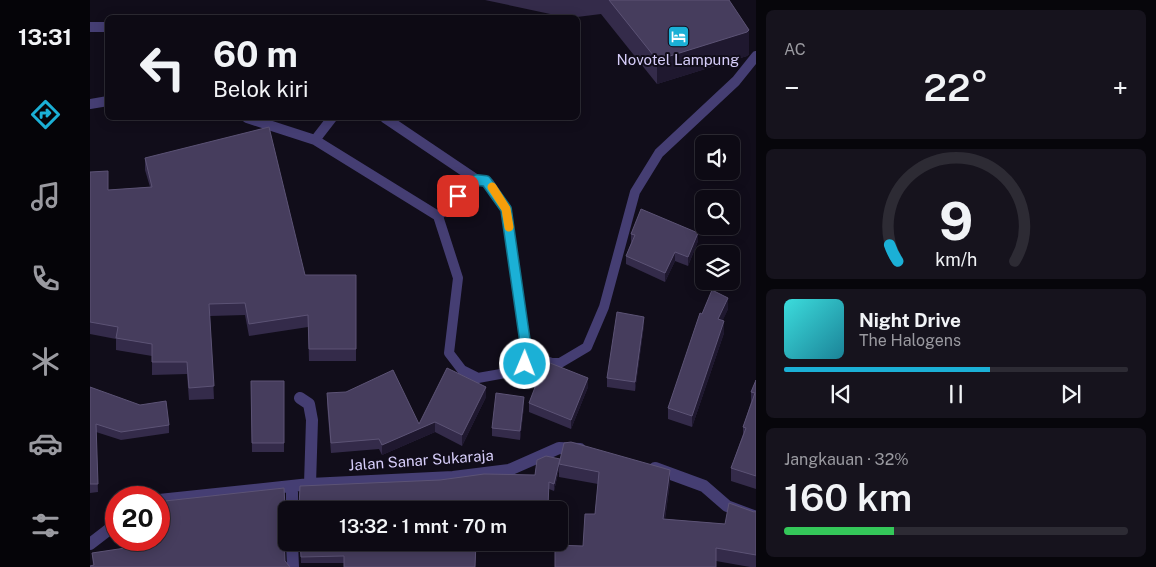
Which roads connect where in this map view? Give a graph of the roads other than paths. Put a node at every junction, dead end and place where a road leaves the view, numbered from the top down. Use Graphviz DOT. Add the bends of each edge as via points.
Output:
graph roads {
  1 [pos="90,27"];
  2 [pos="105,28"];
  3 [pos="756,56"];
  4 [pos="105,102"];
  5 [pos="90,104"];
  6 [pos="253,120"];
  7 [pos="330,120"];
  8 [pos="388,120"];
  9 [pos="315,140"];
  10 [pos="477,180"];
  11 [pos="438,216"];
  12 [pos="527,355"];
  13 [pos="300,398"];
  14 [pos="590,451"];
  15 [pos="643,465"];
  16 [pos="310,484"];
  17 [pos="292,486"];
  18 [pos="170,499"];
  19 [pos="292,501"];
  20 [pos="756,517"];
  21 [pos="105,532"];
  22 [pos="90,544"];
  23 [pos="292,551"];
  24 [pos="293,567"];
  1 -- 2 [label="lane"];
  3 -- 12 [label="lane" via="736,81 659,152 635,192 604,306 587,348 560,363"];
  4 -- 5 [label="lane"];
  6 -- 9 [label="lane"];
  7 -- 9 [label="lane"];
  8 -- 10 [label="lane"];
  9 -- 11 [label="lane"];
  10 -- 11 [label="lane"];
  10 -- 12 [label="lane" via="489,183 506,209"];
  11 -- 12 [label="lane" via="458,278 449,353 456,366 478,378 510,374 522,368"];
  13 -- 16 [label="street" via="309,404 312,420"];
  14 -- 16 [label="street, Jalan Sanar Sukaraja" via="559,448 509,470 453,477"];
  15 -- 20 [label="street" via="704,486 727,506"];
  16 -- 17 [label="street, Jalan Sanar Sukaraja"];
  17 -- 18 [label="street, Jalan Sanar Sukaraja"];
  17 -- 19 [label="street"];
  21 -- 22 [label="street"];
  23 -- 24 [label="street"];
}
